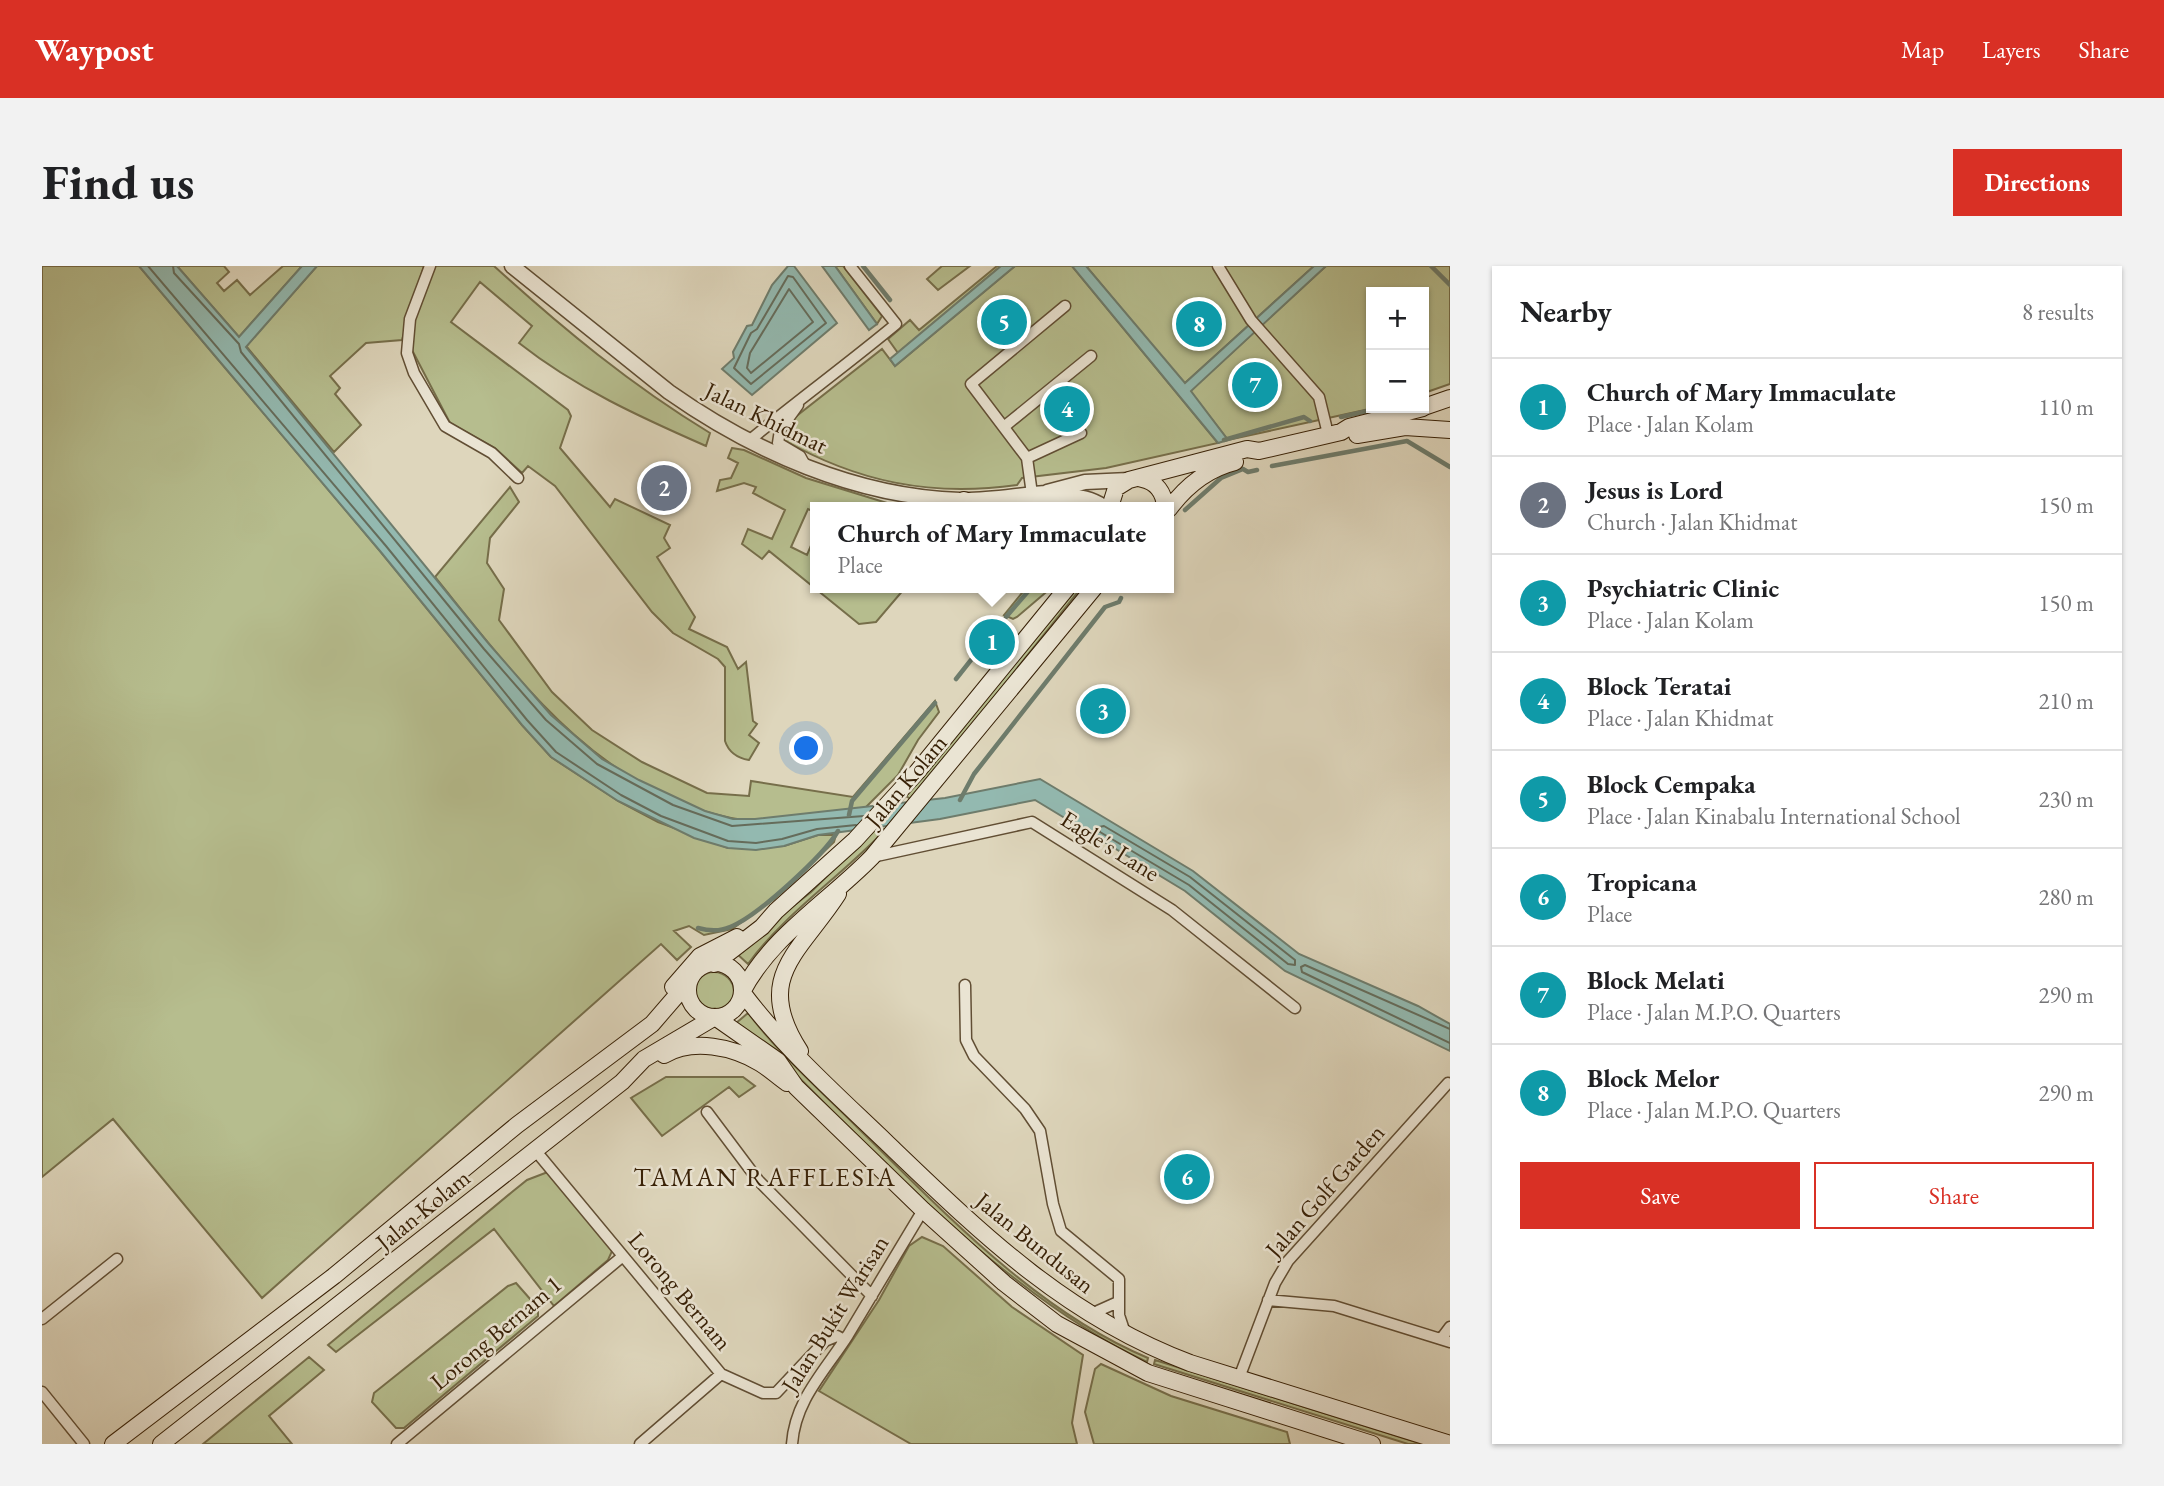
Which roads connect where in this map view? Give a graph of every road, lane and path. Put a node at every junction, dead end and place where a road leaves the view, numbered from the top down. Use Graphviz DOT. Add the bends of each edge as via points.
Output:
graph roads {
  1 [pos="430,266"];
  2 [pos="512,266"];
  3 [pos="850,266"];
  4 [pos="1218,266"];
  5 [pos="1065,306"];
  6 [pos="1091,356"];
  7 [pos="1450,398"];
  8 [pos="798,405"];
  9 [pos="1429,406"];
  10 [pos="1404,413"];
  11 [pos="1006,426"];
  12 [pos="1450,430"];
  13 [pos="1082,433"];
  14 [pos="1334,433"];
  15 [pos="750,440"];
  16 [pos="1254,450"];
  17 [pos="1027,458"];
  18 [pos="806,467"];
  19 [pos="518,478"];
  20 [pos="1136,479"];
  21 [pos="1039,493"];
  22 [pos="964,500"];
  23 [pos="970,502"];
  24 [pos="1094,502"];
  25 [pos="1112,502"];
  26 [pos="1165,502"];
  27 [pos="1173,502"];
  28 [pos="1063,593"];
  29 [pos="1090,593"];
  30 [pos="872,857"];
  31 [pos="843,886"];
  32 [pos="776,911"];
  33 [pos="714,964"];
  34 [pos="690,980"];
  35 [pos="965,985"];
  36 [pos="742,992"];
  37 [pos="1295,1008"];
  38 [pos="715,1017"];
  39 [pos="635,1036"];
  40 [pos="817,1076"];
  41 [pos="622,1082"];
  42 [pos="1448,1083"];
  43 [pos="796,1087"];
  44 [pos="707,1112"];
  45 [pos="535,1150"];
  46 [pos="923,1210"];
  47 [pos="624,1256"];
  48 [pos="117,1259"];
  49 [pos="872,1296"];
  50 [pos="1268,1300"];
  51 [pos="1118,1302"];
  52 [pos="1088,1315"];
  53 [pos="42,1319"];
  54 [pos="1450,1327"];
  55 [pos="1128,1337"];
  56 [pos="844,1340"];
  57 [pos="1445,1341"];
  58 [pos="722,1374"];
  59 [pos="1240,1378"];
  60 [pos="42,1392"];
  61 [pos="84,1444"];
  62 [pos="113,1444"];
  63 [pos="161,1444"];
  64 [pos="397,1444"];
  65 [pos="640,1444"];
  66 [pos="792,1444"];
  67 [pos="1372,1444"];
  68 [pos="1450,1444"];
  1 -- 19 [label="street" via="410,319 407,353 414,373 445,426 492,453"];
  2 -- 15 [label="street, Jalan Khidmat" via="669,393"];
  3 -- 8 [label="street" via="896,324"];
  4 -- 14 [label="street" via="1251,320 1319,397"];
  5 -- 11 [label="street" via="971,384"];
  6 -- 11 [label="street"];
  7 -- 9 [label="main road"];
  8 -- 15 [label="street" via="779,414"];
  8 -- 18 [label="street" via="780,430 778,443 800,456"];
  10 -- 14 [label="main road"];
  11 -- 17 [label="street"];
  12 -- 14 [label="main road" via="1405,427 1352,435"];
  13 -- 17 [label="street"];
  14 -- 16 [label="main road"];
  15 -- 18 [label="street, Jalan Khidmat"];
  16 -- 20 [label="main road"];
  16 -- 27 [label="main road" via="1247,458 1202,476"];
  17 -- 21 [label="street"];
  18 -- 22 [label="street, Jalan Khidmat" via="899,492"];
  20 -- 21 [label="street, Jalan Khidmat" via="1085,482"];
  20 -- 25 [label="main road" via="1116,488"];
  20 -- 26 [label="main road" via="1157,487"];
  21 -- 22 [label="street, Jalan Khidmat"];
  21 -- 24 [label="street, Jalan Khidmat" via="1082,496"];
  22 -- 23 [label="main road"];
  28 -- 32 [label="main road, Jalan Kolam" via="892,801"];
  29 -- 30 [label="main road, Jalan Kolam"];
  30 -- 31 [label="main road, Jalan Kolam"];
  30 -- 37 [label="street, Eagle's Lane" via="1032,822 1172,910"];
  31 -- 36 [label="main road, Jalan Kolam" via="786,934"];
  31 -- 40 [label="main road" via="797,946 783,973 780,991 785,1026"];
  32 -- 33 [label="main road, Jalan Kolam" via="762,928"];
  32 -- 39 [label="main road, Jalan Kolam" via="699,956"];
  33 -- 34 [label="main road" via="700,968"];
  33 -- 36 [label="main road" via="734,972"];
  34 -- 38 [label="main road" via="689,995 695,1009"];
  34 -- 39 [label="main road, Jalan Kolam" via="652,1024"];
  35 -- 51 [label="street" via="969,1048 1034,1119 1061,1231 1119,1279"];
  36 -- 38 [label="main road" via="730,1012"];
  36 -- 40 [label="main road, Jalan Bundusan" via="772,1031"];
  38 -- 41 [label="main road, Jalan Kolam" via="645,1059"];
  38 -- 43 [label="main road, Jalan Bundusan" via="778,1061"];
  39 -- 62 [label="main road, Jalan Kolam" via="517,1125 334,1276"];
  40 -- 52 [label="main road, Jalan Bundusan" via="1006,1255"];
  41 -- 43 [label="main road" via="668,1053 710,1046 753,1059"];
  41 -- 45 [label="main road, Jalan Kolam"];
  42 -- 50 [label="street, Jalan Golf Garden" via="1288,1261"];
  43 -- 46 [label="main road, Jalan Bundusan"];
  44 -- 49 [label="street" via="758,1180"];
  45 -- 47 [label="street, Lorong Bernam"];
  45 -- 63 [label="main road, Jalan Kolam"];
  46 -- 49 [label="street, Jalan Bukit Warisan"];
  46 -- 67 [label="main road, Jalan Bundusan" via="1014,1292 1098,1348 1178,1385"];
  47 -- 58 [label="street, Lorong Bernam"];
  47 -- 64 [label="street, Lorong Bernam 1"];
  48 -- 53 [label="street"];
  49 -- 56 [label="street, Jalan Bukit Warisan"];
  50 -- 57 [label="street" via="1334,1306"];
  50 -- 59 [label="street, Jalan Golf Garden"];
  51 -- 52 [label="street"];
  51 -- 55 [label="street"];
  52 -- 55 [label="main road, Jalan Bundusan"];
  54 -- 57 [label="street"];
  55 -- 59 [label="main road, Jalan Bundusan"];
  56 -- 58 [label="street, Lorong Bernam" via="837,1336 825,1341 776,1393 763,1393"];
  56 -- 66 [label="street, Jalan Bukit Warisan" via="810,1387 797,1415"];
  58 -- 65 [label="street"];
  59 -- 68 [label="main road, Jalan Bundusan"];
  60 -- 61 [label="street"];
}
